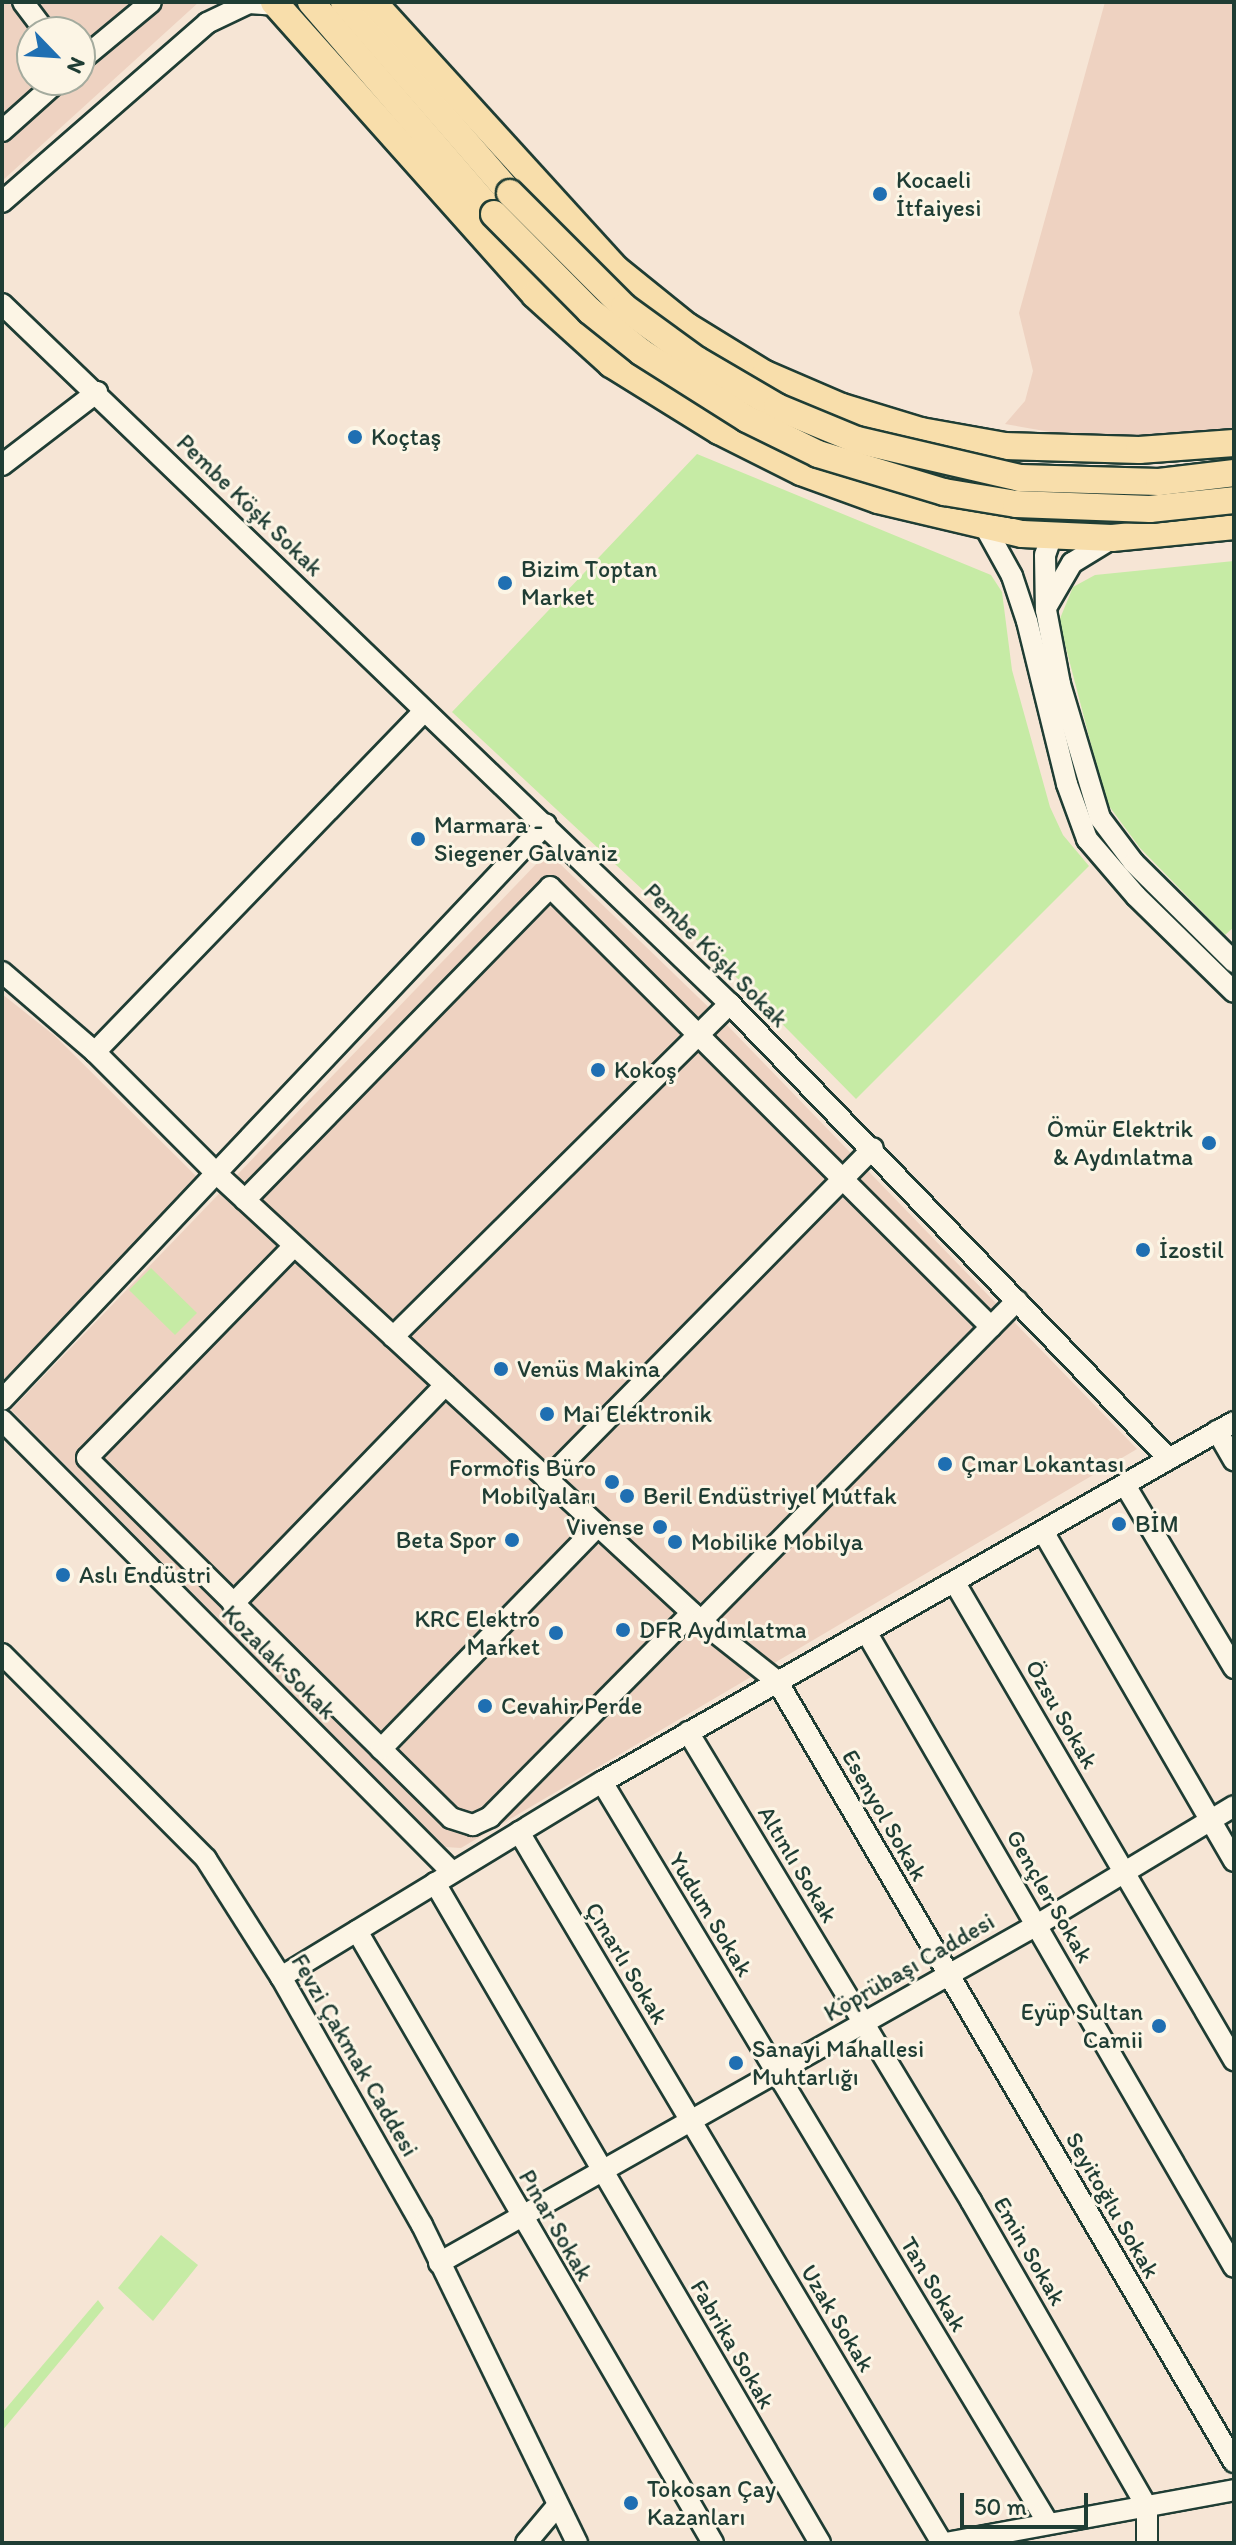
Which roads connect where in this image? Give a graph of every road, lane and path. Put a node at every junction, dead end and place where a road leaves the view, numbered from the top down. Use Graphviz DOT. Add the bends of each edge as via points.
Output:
graph roads {
  1 [pos="151,2"];
  2 [pos="218,2"];
  3 [pos="311,2"];
  4 [pos="344,2"];
  5 [pos="373,2"];
  6 [pos="276,4"];
  7 [pos="207,23"];
  8 [pos="96,48"];
  9 [pos="41,96"];
  10 [pos="2,131"];
  11 [pos="2,202"];
  12 [pos="502,203"];
  13 [pos="2,304"];
  14 [pos="97,392"];
  15 [pos="921,431"];
  16 [pos="1234,443"];
  17 [pos="1004,446"];
  18 [pos="1139,450"];
  19 [pos="1058,451"];
  20 [pos="2,465"];
  21 [pos="1234,473"];
  22 [pos="878,500"];
  23 [pos="1234,500"];
  24 [pos="1234,526"];
  25 [pos="985,527"];
  26 [pos="1052,535"];
  27 [pos="1145,535"];
  28 [pos="1112,538"];
  29 [pos="1046,610"];
  30 [pos="424,711"];
  31 [pos="546,824"];
  32 [pos="1234,962"];
  33 [pos="2,972"];
  34 [pos="1234,992"];
  35 [pos="730,1004"];
  36 [pos="699,1035"];
  37 [pos="95,1052"];
  38 [pos="873,1148"];
  39 [pos="217,1174"];
  40 [pos="843,1179"];
  41 [pos="245,1200"];
  42 [pos="294,1246"];
  43 [pos="1017,1301"];
  44 [pos="991,1327"];
  45 [pos="393,1337"];
  46 [pos="445,1385"];
  47 [pos="2,1400"];
  48 [pos="2,1420"];
  49 [pos="1226,1427"];
  50 [pos="1169,1459"];
  51 [pos="1234,1461"];
  52 [pos="547,1480"];
  53 [pos="1125,1485"];
  54 [pos="598,1526"];
  55 [pos="1044,1533"];
  56 [pos="955,1583"];
  57 [pos="233,1604"];
  58 [pos="696,1617"];
  59 [pos="868,1635"];
  60 [pos="2,1654"];
  61 [pos="1234,1668"];
  62 [pos="777,1681"];
  63 [pos="688,1732"];
  64 [pos="381,1749"];
  65 [pos="602,1782"];
  66 [pos="1234,1806"];
  67 [pos="1210,1820"];
  68 [pos="519,1832"];
  69 [pos="1234,1861"];
  70 [pos="1124,1870"];
  71 [pos="443,1878"];
  72 [pos="1037,1925"];
  73 [pos="357,1931"];
  74 [pos="948,1974"];
  75 [pos="281,1977"];
  76 [pos="863,2023"];
  77 [pos="1234,2060"];
  78 [pos="776,2073"];
  79 [pos="690,2121"];
  80 [pos="601,2171"];
  81 [pos="521,2217"];
  82 [pos="439,2263"];
  83 [pos="1234,2267"];
  84 [pos="1234,2462"];
  85 [pos="1234,2490"];
  86 [pos="557,2506"];
  87 [pos="1147,2507"];
  88 [pos="1048,2523"];
  89 [pos="526,2543"];
  90 [pos="577,2543"];
  91 [pos="713,2543"];
  92 [pos="820,2543"];
  93 [pos="944,2543"];
  94 [pos="1147,2543"];
  1 -- 8 [label="street"];
  2 -- 7 [label="street"];
  3 -- 12 [label="main road"];
  4 -- 12 [label="main road"];
  5 -- 15 [label="main road" via="616,269 687,326 765,374 842,407"];
  6 -- 7 [label="street" via="249,3"];
  6 -- 22 [label="main road" via="535,295 611,364 719,431 801,472"];
  7 -- 11 [label="street"];
  9 -- 10 [label="street"];
  12 -- 21 [label="main road, bridge" via="624,307 697,360 777,407 857,440 949,465 1035,479 1159,482"];
  12 -- 23 [label="main road, bridge" via="578,300 641,352 747,419 818,454 944,492 1016,504 1150,509"];
  13 -- 14 [label="street, Pembe Köşk Sokak"];
  14 -- 20 [label="street"];
  14 -- 30 [label="street, Pembe Köşk Sokak"];
  15 -- 17 [label="main road"];
  15 -- 22 [label="main road" via="929,448 924,473 907,493"];
  16 -- 18 [label="main road"];
  17 -- 19 [label="main road"];
  17 -- 25 [label="main road" via="991,457 978,484 975,507"];
  18 -- 19 [label="main road"];
  18 -- 27 [label="main road" via="1123,471 1117,496 1125,518"];
  19 -- 26 [label="main road" via="1068,471 1071,498"];
  22 -- 25 [label="main road"];
  24 -- 27 [label="main road"];
  25 -- 26 [label="main road"];
  25 -- 34 [label="street" via="1012,576 1027,621 1067,784 1087,839 1136,896"];
  26 -- 28 [label="main road"];
  26 -- 29 [label="street" via="1045,555"];
  27 -- 28 [label="main road"];
  28 -- 29 [label="street" via="1072,563"];
  29 -- 32 [label="street" via="1060,684 1100,818 1134,863"];
  30 -- 31 [label="street, Pembe Köşk Sokak"];
  30 -- 37 [label="street"];
  31 -- 35 [label="street, Pembe Köşk Sokak"];
  31 -- 39 [label="street"];
  33 -- 37 [label="street"];
  35 -- 36 [label="street"];
  35 -- 38 [label="street, Pembe Köşk Sokak"];
  36 -- 40 [label="street"];
  36 -- 41 [label="street" via="550,887"];
  36 -- 45 [label="street"];
  37 -- 39 [label="street"];
  38 -- 40 [label="street"];
  38 -- 43 [label="street, Pembe Köşk Sokak"];
  39 -- 41 [label="street"];
  39 -- 47 [label="street"];
  40 -- 44 [label="street"];
  40 -- 52 [label="street"];
  41 -- 42 [label="street"];
  42 -- 45 [label="street"];
  42 -- 57 [label="street" via="87,1458"];
  43 -- 44 [label="street"];
  43 -- 50 [label="street, Pembe Köşk Sokak"];
  44 -- 58 [label="street"];
  45 -- 46 [label="street"];
  46 -- 52 [label="street"];
  46 -- 57 [label="street"];
  48 -- 71 [label="street, Kozalak Sokak"];
  49 -- 50 [label="street"];
  49 -- 51 [label="street"];
  50 -- 53 [label="street"];
  52 -- 54 [label="street"];
  53 -- 55 [label="street"];
  53 -- 61 [label="street"];
  54 -- 58 [label="street"];
  54 -- 64 [label="street"];
  55 -- 56 [label="street"];
  55 -- 67 [label="street"];
  56 -- 59 [label="street"];
  56 -- 70 [label="street, Özsu Sokak"];
  57 -- 64 [label="street"];
  58 -- 62 [label="street"];
  58 -- 64 [label="street" via="481,1822 466,1825 451,1818"];
  59 -- 62 [label="street"];
  59 -- 72 [label="street, Gençler Sokak"];
  60 -- 75 [label="street, Fevzi Çakmak Caddesi" via="206,1859"];
  62 -- 63 [label="street"];
  62 -- 74 [label="street, Esenyol Sokak"];
  63 -- 65 [label="street"];
  63 -- 76 [label="street, Altınlı Sokak"];
  65 -- 68 [label="street"];
  65 -- 78 [label="street, Yudum Sokak"];
  66 -- 67 [label="street, Köprübaşı Caddesi"];
  67 -- 69 [label="street"];
  67 -- 70 [label="street, Köprübaşı Caddesi"];
  68 -- 71 [label="street"];
  68 -- 79 [label="street, Çınarlı Sokak"];
  70 -- 72 [label="street, Köprübaşı Caddesi"];
  70 -- 77 [label="street, Özsu Sokak"];
  71 -- 73 [label="street"];
  71 -- 80 [label="street, Kozalak Sokak"];
  72 -- 74 [label="street, Köprübaşı Caddesi"];
  72 -- 83 [label="street, Gençler Sokak"];
  73 -- 75 [label="street"];
  73 -- 81 [label="street, Pınar Sokak"];
  74 -- 76 [label="street, Köprübaşı Caddesi"];
  74 -- 84 [label="street, Seyitoğlu Sokak"];
  75 -- 82 [label="street, Fevzi Çakmak Caddesi"];
  76 -- 78 [label="street, Köprübaşı Caddesi"];
  76 -- 87 [label="street, Emin Sokak"];
  78 -- 79 [label="street, Köprübaşı Caddesi"];
  78 -- 88 [label="street, Tan Sokak"];
  79 -- 80 [label="street, Köprübaşı Caddesi"];
  79 -- 93 [label="street, Uzak Sokak"];
  80 -- 81 [label="street, Köprübaşı Caddesi"];
  80 -- 92 [label="street, Fabrika Sokak"];
  81 -- 82 [label="street, Köprübaşı Caddesi"];
  81 -- 91 [label="street, Pınar Sokak"];
  82 -- 86 [label="street, Fevzi Çakmak Caddesi"];
  85 -- 87 [label="street"];
  86 -- 89 [label="street"];
  86 -- 90 [label="street, Fevzi Çakmak Caddesi"];
  87 -- 88 [label="street"];
  87 -- 94 [label="street"];
  88 -- 93 [label="street"];
}
